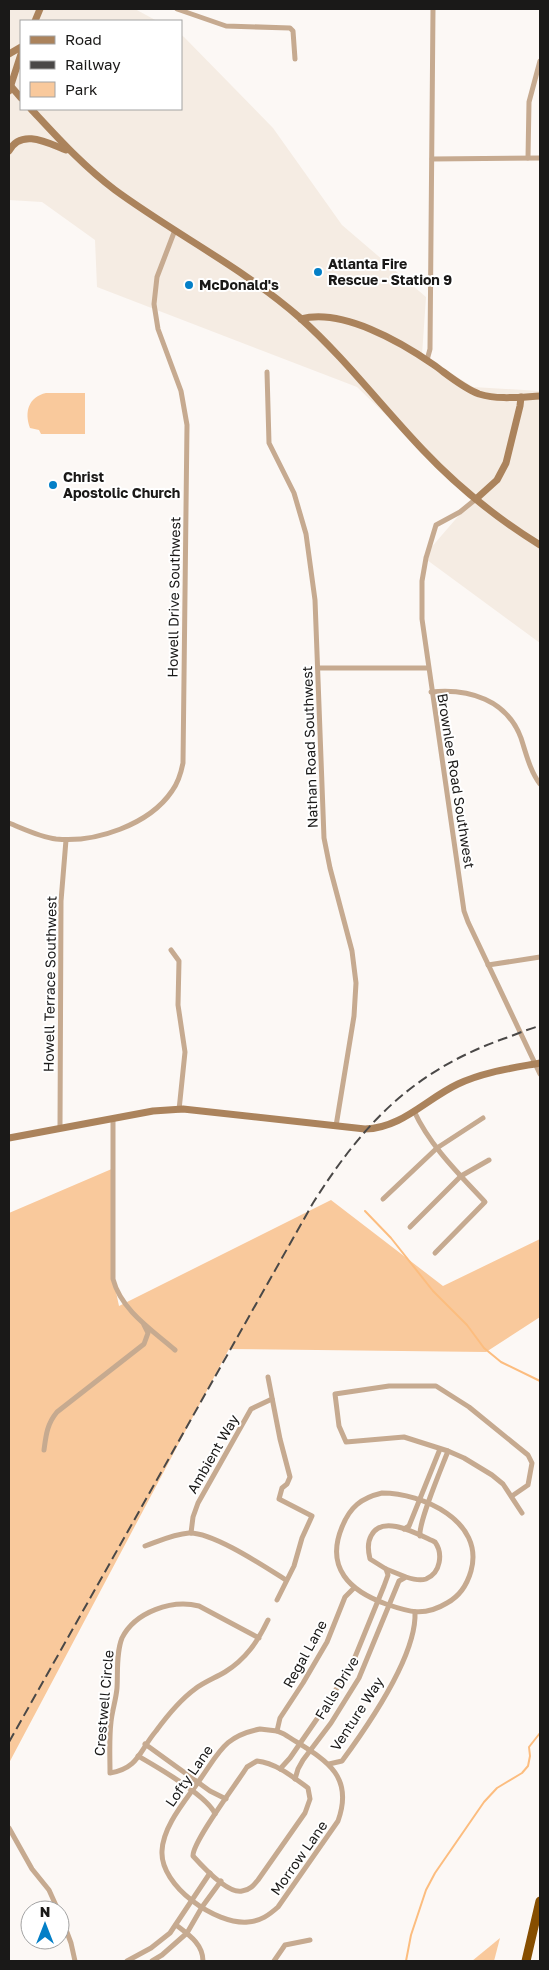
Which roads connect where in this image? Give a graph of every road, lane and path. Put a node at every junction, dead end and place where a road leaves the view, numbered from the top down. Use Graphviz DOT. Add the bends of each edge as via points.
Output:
graph roads {
  1 [pos="177,9"];
  2 [pos="433,9"];
  3 [pos="191,11"];
  4 [pos="20,48"];
  5 [pos="9,54"];
  6 [pos="20,57"];
  7 [pos="295,59"];
  8 [pos="540,61"];
  9 [pos="9,87"];
  10 [pos="20,97"];
  11 [pos="32,110"];
  12 [pos="9,151"];
  13 [pos="69,151"];
  14 [pos="528,158"];
  15 [pos="540,158"];
  16 [pos="432,159"];
  17 [pos="175,230"];
  18 [pos="301,319"];
  19 [pos="427,360"];
  20 [pos="267,372"];
  21 [pos="540,396"];
  22 [pos="521,397"];
  23 [pos="476,499"];
  24 [pos="540,545"];
  25 [pos="318,668"];
  26 [pos="428,668"];
  27 [pos="431,692"];
  28 [pos="540,784"];
  29 [pos="9,823"];
  30 [pos="66,840"];
  31 [pos="172,950"];
  32 [pos="540,957"];
  33 [pos="488,965"];
  34 [pos="538,1064"];
  35 [pos="540,1074"];
  36 [pos="179,1110"];
  37 [pos="414,1111"];
  38 [pos="483,1118"];
  39 [pos="113,1119"];
  40 [pos="336,1126"];
  41 [pos="60,1128"];
  42 [pos="9,1138"];
  43 [pos="437,1148"];
  44 [pos="490,1160"];
  45 [pos="462,1176"];
  46 [pos="382,1199"];
  47 [pos="410,1227"];
  48 [pos="435,1254"];
  49 [pos="143,1322"];
  50 [pos="175,1350"];
  51 [pos="268,1377"];
  52 [pos="272,1399"];
  53 [pos="440,1449"];
  54 [pos="44,1450"];
  55 [pos="448,1451"];
  56 [pos="512,1496"];
  57 [pos="419,1500"];
  58 [pos="429,1504"];
  59 [pos="522,1513"];
  60 [pos="404,1530"];
  61 [pos="191,1533"];
  62 [pos="420,1536"];
  63 [pos="145,1546"];
  64 [pos="386,1569"];
  65 [pos="406,1577"];
  66 [pos="286,1580"];
  67 [pos="354,1588"];
  68 [pos="277,1600"];
  69 [pos="378,1601"];
  70 [pos="389,1605"];
  71 [pos="415,1612"];
  72 [pos="268,1620"];
  73 [pos="259,1638"];
  74 [pos="277,1731"];
  75 [pos="146,1744"];
  76 [pos="299,1744"];
  77 [pos="310,1750"];
  78 [pos="138,1756"];
  79 [pos="329,1764"];
  80 [pos="280,1769"];
  81 [pos="295,1778"];
  82 [pos="199,1782"];
  83 [pos="191,1790"];
  84 [pos="226,1800"];
  85 [pos="215,1814"];
  86 [pos="9,1828"];
  87 [pos="210,1873"];
  88 [pos="221,1882"];
  89 [pos="54,1900"];
  90 [pos="193,1900"];
  91 [pos="540,1901"];
  92 [pos="202,1907"];
  93 [pos="176,1925"];
  94 [pos="187,1934"];
  95 [pos="70,1937"];
  96 [pos="310,1940"];
  97 [pos="75,1961"];
  98 [pos="127,1961"];
  99 [pos="152,1961"];
  100 [pos="203,1961"];
  101 [pos="274,1961"];
  102 [pos="526,1961"];
  1 -- 3 [label="street"];
  2 -- 16 [label="street"];
  3 -- 7 [label="street" via="226,26 290,28"];
  4 -- 5 [label="street"];
  6 -- 9 [label="street"];
  8 -- 14 [label="street" via="529,102"];
  9 -- 10 [label="street"];
  11 -- 13 [label="street"];
  12 -- 13 [label="street" via="26,138"];
  13 -- 17 [label="street" via="115,190"];
  14 -- 15 [label="street"];
  14 -- 16 [label="street"];
  16 -- 19 [label="street" via="430,349"];
  17 -- 18 [label="street" via="259,286"];
  17 -- 30 [label="street, Howell Drive Southwest" via="157,277 154,304 158,329 181,391 187,425 183,763 173,791 142,818 103,834"];
  18 -- 19 [label="street" via="323,316 362,326 395,340"];
  18 -- 23 [label="street" via="427,454"];
  19 -- 22 [label="street" via="478,393"];
  20 -- 25 [label="street, Nathan Road Southwest" via="267,434 272,452 294,493 306,534 315,600"];
  21 -- 22 [label="street"];
  22 -- 23 [label="street" via="506,464 497,480"];
  23 -- 24 [label="street"];
  23 -- 26 [label="street, Brownlee Road Southwest" via="436,526 426,558 422,619"];
  25 -- 26 [label="street"];
  25 -- 40 [label="street, Nathan Road Southwest" via="324,838 352,951 356,983 354,1016"];
  26 -- 27 [label="street, Brownlee Road Southwest"];
  27 -- 28 [label="street" via="470,693 497,705 515,726 532,772"];
  27 -- 33 [label="street, Brownlee Road Southwest" via="464,911"];
  29 -- 30 [label="street, Howell Drive Southwest" via="39,835"];
  30 -- 41 [label="street, Howell Terrace Southwest" via="61,901"];
  31 -- 36 [label="street" via="179,961 178,1005 185,1052"];
  32 -- 33 [label="street"];
  33 -- 34 [label="street, Brownlee Road Southwest"];
  34 -- 35 [label="street, Brownlee Road Southwest"];
  34 -- 37 [label="street" via="493,1072 459,1083"];
  36 -- 39 [label="street" via="153,1111"];
  36 -- 40 [label="street"];
  37 -- 40 [label="street" via="400,1121 376,1129"];
  37 -- 43 [label="street" via="421,1127"];
  38 -- 43 [label="street"];
  39 -- 41 [label="street"];
  39 -- 49 [label="street" via="113,1279 120,1297"];
  41 -- 42 [label="street"];
  43 -- 45 [label="street"];
  43 -- 46 [label="street"];
  44 -- 45 [label="street"];
  45 -- 47 [label="street"];
  45 -- 48 [label="street" via="485,1202"];
  49 -- 50 [label="street"];
  49 -- 54 [label="street" via="148,1333 144,1344 57,1412 50,1420"];
  51 -- 52 [label="street"];
  52 -- 61 [label="street, Ambient Way" via="251,1409 194,1511"];
  52 -- 66 [label="street" via="290,1477 279,1498 312,1516"];
  53 -- 55 [label="street"];
  53 -- 56 [label="street" via="404,1437 346,1442 339,1426 335,1394 389,1386 428,1385 442,1390 469,1407 528,1455 532,1463 528,1485"];
  53 -- 57 [label="street"];
  55 -- 56 [label="street" via="492,1475"];
  55 -- 58 [label="street"];
  56 -- 59 [label="street"];
  57 -- 58 [label="street"];
  57 -- 60 [label="street" via="409,1526"];
  57 -- 67 [label="street" via="382,1492 362,1500 348,1512 338,1536 336,1553 343,1574"];
  58 -- 62 [label="street" via="421,1521"];
  58 -- 71 [label="street" via="450,1515 464,1528 472,1547 472,1564 468,1582 456,1598 430,1611"];
  60 -- 62 [label="street"];
  60 -- 64 [label="street" via="385,1525 374,1530 370,1538 370,1559"];
  61 -- 63 [label="street"];
  61 -- 66 [label="street" via="223,1544"];
  62 -- 65 [label="street" via="435,1542 439,1548 438,1565 426,1579"];
  64 -- 65 [label="street"];
  64 -- 69 [label="street, Falls Drive" via="388,1576"];
  65 -- 70 [label="street, Falls Drive" via="399,1581"];
  66 -- 68 [label="street"];
  67 -- 69 [label="street"];
  67 -- 74 [label="street, Regal Lane" via="344,1600 319,1657 280,1718"];
  69 -- 70 [label="street"];
  69 -- 76 [label="street, Falls Drive" via="348,1670"];
  70 -- 71 [label="street"];
  70 -- 77 [label="street, Falls Drive" via="359,1678"];
  71 -- 79 [label="street, Venture Way" via="416,1626 385,1696 342,1761"];
  72 -- 73 [label="street, Crestwell Circle"];
  73 -- 75 [label="street, Crestwell Circle" via="244,1657 181,1701"];
  73 -- 78 [label="street, Crestwell Circle" via="189,1604 158,1607 140,1618 121,1641 119,1651 109,1738 110,1773 134,1764"];
  74 -- 76 [label="street, Lofty Lane"];
  74 -- 82 [label="street, Lofty Lane" via="260,1729 234,1737"];
  75 -- 78 [label="street, Crestwell Circle"];
  75 -- 82 [label="street"];
  76 -- 77 [label="street, Lofty Lane"];
  76 -- 80 [label="street, Falls Drive"];
  77 -- 79 [label="street, Morrow Lane"];
  77 -- 81 [label="street, Falls Drive"];
  78 -- 83 [label="street"];
  79 -- 92 [label="street, Morrow Lane" via="341,1790 343,1806 338,1821 278,1907 259,1920 237,1922 220,1918"];
  80 -- 81 [label="street"];
  80 -- 84 [label="street" via="257,1761 247,1767"];
  81 -- 88 [label="street" via="308,1788 310,1799 305,1813 258,1880 252,1888 241,1892"];
  82 -- 83 [label="street, Lofty Lane"];
  82 -- 84 [label="street"];
  83 -- 85 [label="street" via="213,1808"];
  83 -- 90 [label="street, Lofty Lane" via="165,1833 162,1856 166,1873"];
  84 -- 85 [label="street"];
  85 -- 87 [label="street" via="193,1851 193,1856"];
  86 -- 89 [label="street"];
  87 -- 88 [label="street"];
  87 -- 90 [label="street"];
  88 -- 92 [label="street"];
  90 -- 92 [label="street, Morrow Lane"];
  90 -- 93 [label="street"];
  91 -- 102 [label="highway"];
  92 -- 94 [label="street"];
  93 -- 94 [label="street"];
  93 -- 98 [label="street" via="151,1948"];
  94 -- 99 [label="street"];
  94 -- 100 [label="street" via="198,1943"];
  95 -- 97 [label="street"];
  96 -- 101 [label="street" via="284,1945"];
}
